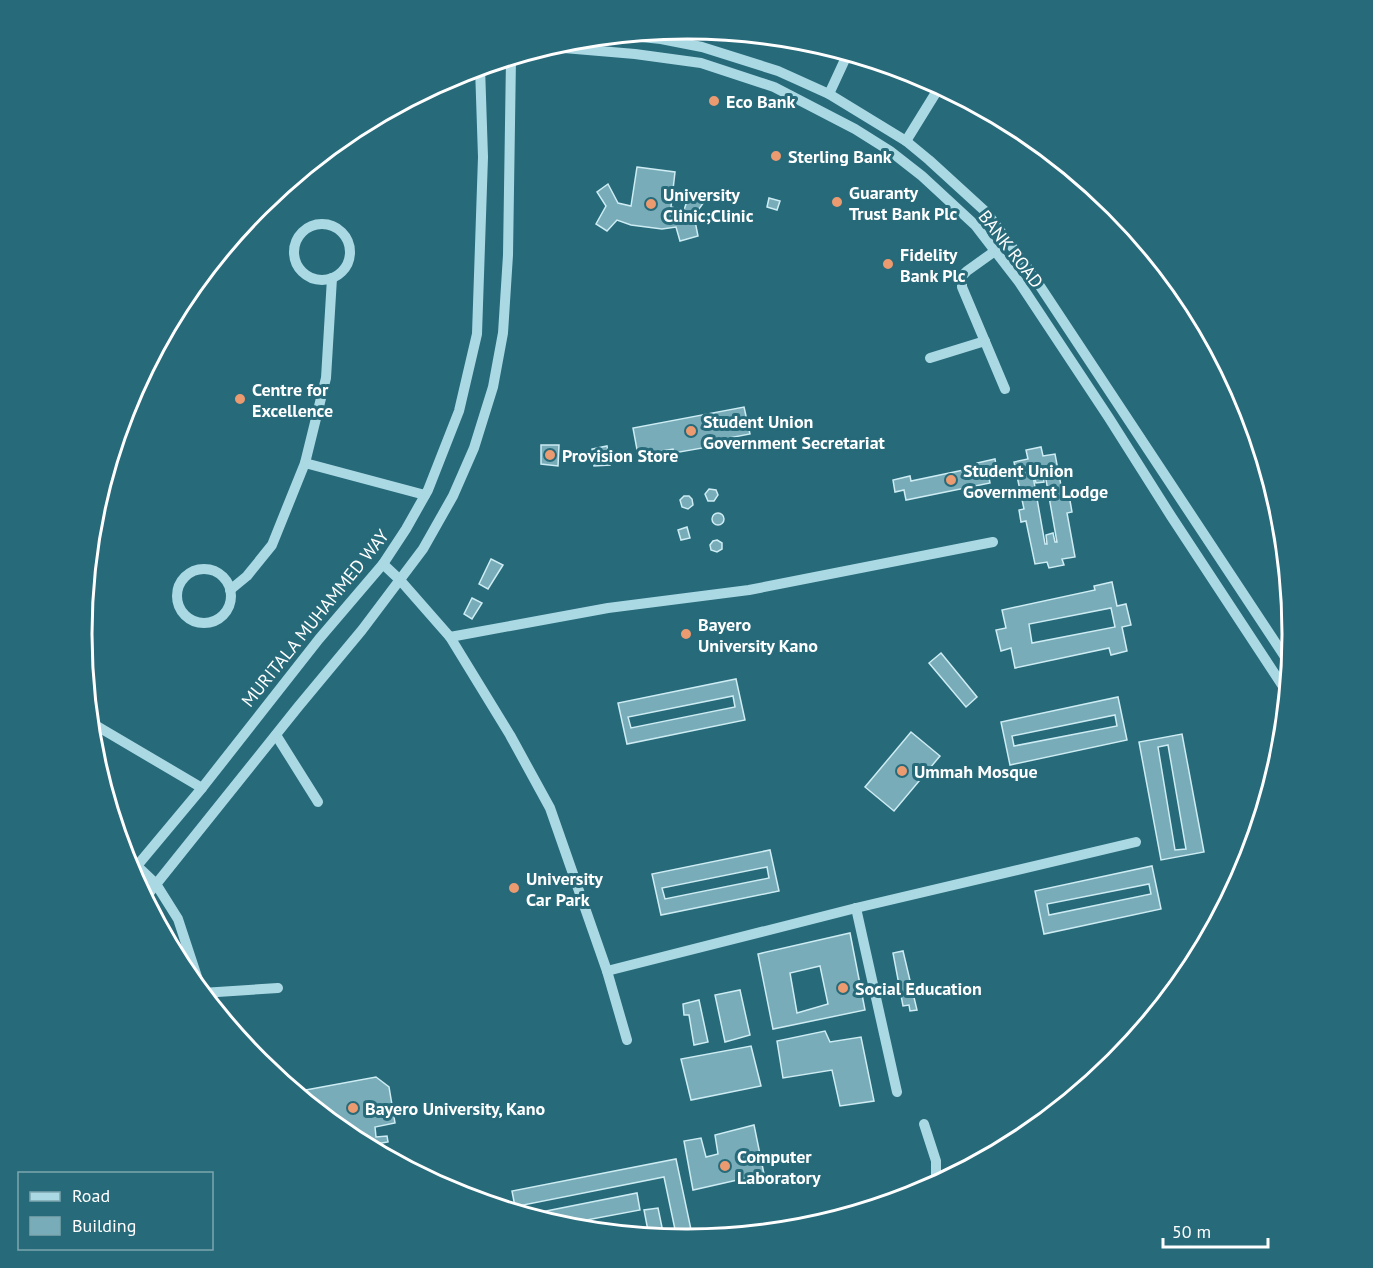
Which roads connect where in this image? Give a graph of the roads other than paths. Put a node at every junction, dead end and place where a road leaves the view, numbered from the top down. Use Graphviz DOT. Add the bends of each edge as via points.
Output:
graph roads {
  1 [pos="676,39"];
  2 [pos="576,49"];
  3 [pos="845,60"];
  4 [pos="511,66"];
  5 [pos="480,76"];
  6 [pos="935,93"];
  7 [pos="830,94"];
  8 [pos="906,141"];
  9 [pos="995,251"];
  10 [pos="332,278"];
  11 [pos="985,341"];
  12 [pos="930,358"];
  13 [pos="1005,389"];
  14 [pos="305,463"];
  15 [pos="425,495"];
  16 [pos="993,542"];
  17 [pos="382,564"];
  18 [pos="400,580"];
  19 [pos="231,590"];
  20 [pos="450,637"];
  21 [pos="1281,651"];
  22 [pos="1279,681"];
  23 [pos="99,728"];
  24 [pos="276,735"];
  25 [pos="202,788"];
  26 [pos="318,802"];
  27 [pos="1136,842"];
  28 [pos="138,864"];
  29 [pos="143,875"];
  30 [pos="156,884"];
  31 [pos="150,891"];
  32 [pos="856,908"];
  33 [pos="195,969"];
  34 [pos="607,971"];
  35 [pos="278,988"];
  36 [pos="212,993"];
  37 [pos="627,1040"];
  38 [pos="897,1092"];
  39 [pos="924,1124"];
  40 [pos="936,1174"];
  1 -- 7 [label="street" via="778,71"];
  2 -- 9 [label="street, BANK ROAD" via="701,63 774,87 890,151 975,225"];
  3 -- 7 [label="street"];
  4 -- 18 [label="street" via="508,255 493,387 474,448 453,496"];
  5 -- 15 [label="street, MURITALA MUHAMMED WAY" via="483,157 477,334 459,411"];
  6 -- 8 [label="street"];
  7 -- 8 [label="street"];
  8 -- 21 [label="street" via="987,213 1030,271"];
  9 -- 11 [label="street" via="963,276 962,287"];
  9 -- 22 [label="street, BANK ROAD"];
  10 -- 10 [label="street" via="340,274 350,259 349,242 329,225 312,226 298,237 296,262 307,276"];
  10 -- 14 [label="street" via="326,378"];
  11 -- 12 [label="street"];
  11 -- 13 [label="street"];
  14 -- 15 [label="street"];
  14 -- 19 [label="street" via="272,545"];
  15 -- 17 [label="street, MURITALA MUHAMMED WAY"];
  16 -- 20 [label="street" via="749,590 608,608"];
  17 -- 18 [label="street"];
  17 -- 25 [label="street, MURITALA MUHAMMED WAY"];
  18 -- 20 [label="street"];
  18 -- 24 [label="street"];
  19 -- 19 [label="street" via="221,575 197,570 178,586 177,603 194,622 211,623 230,606"];
  20 -- 34 [label="street" via="550,808"];
  23 -- 25 [label="street"];
  24 -- 26 [label="street"];
  24 -- 30 [label="street"];
  25 -- 28 [label="street, MURITALA MUHAMMED WAY"];
  27 -- 32 [label="street"];
  29 -- 30 [label="street"];
  30 -- 31 [label="street"];
  30 -- 33 [label="street" via="178,919"];
  32 -- 34 [label="street"];
  32 -- 38 [label="street"];
  34 -- 37 [label="street"];
  35 -- 36 [label="street"];
  39 -- 40 [label="street" via="936,1161"];
}
